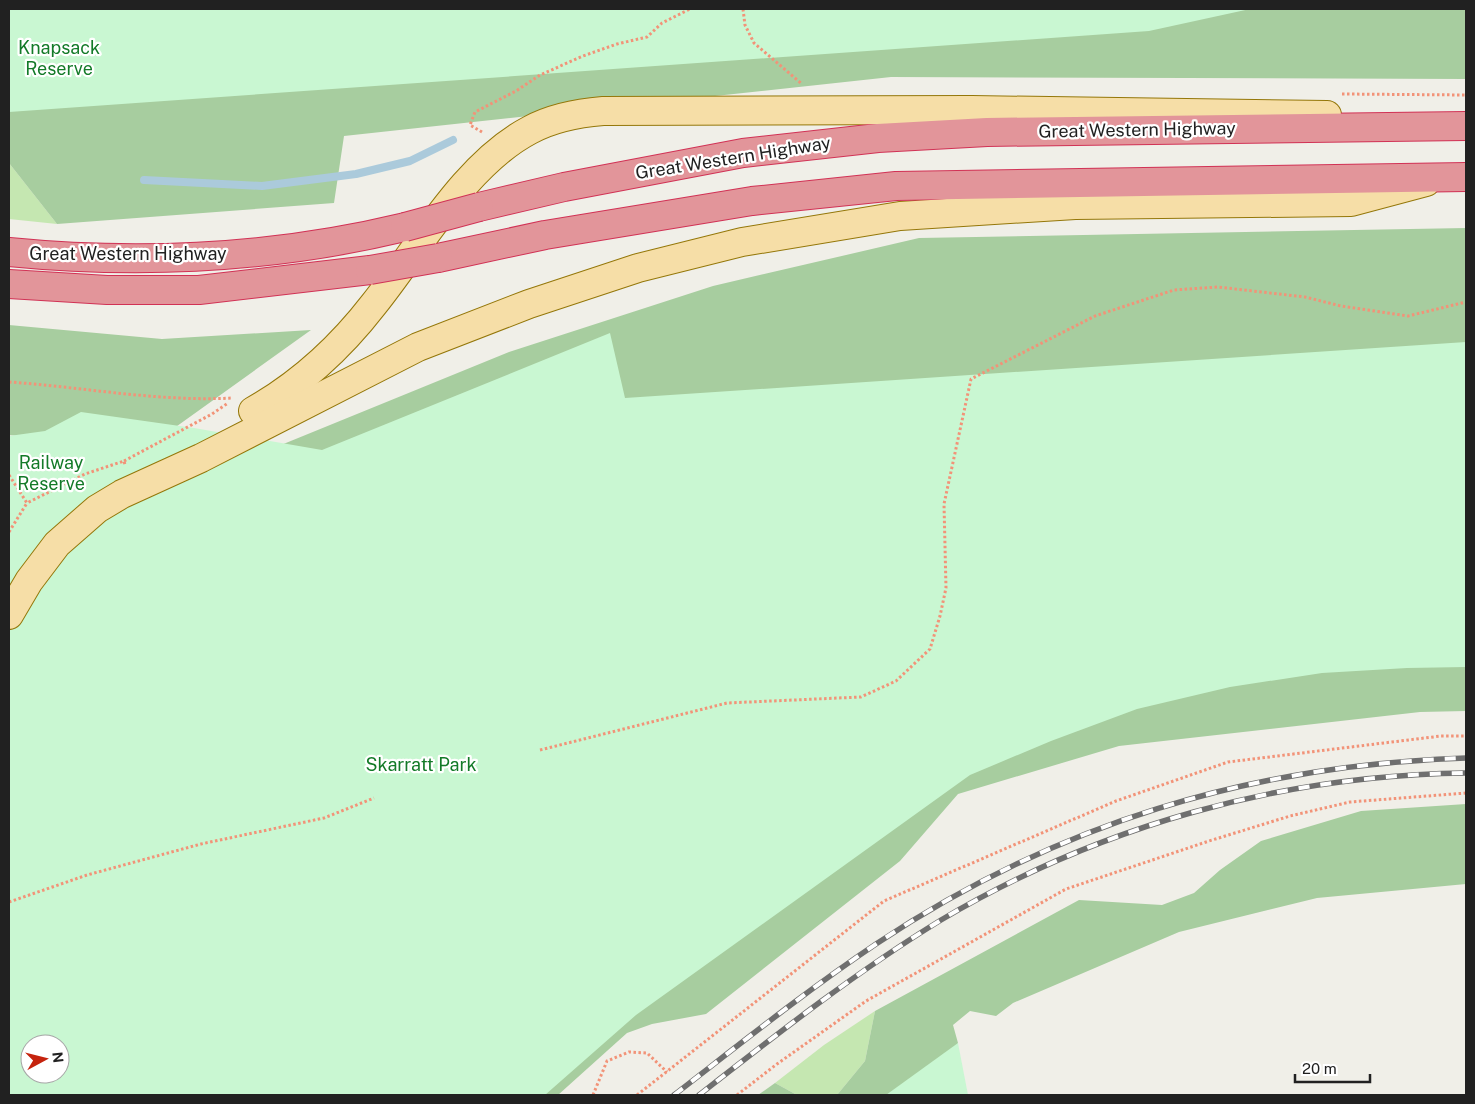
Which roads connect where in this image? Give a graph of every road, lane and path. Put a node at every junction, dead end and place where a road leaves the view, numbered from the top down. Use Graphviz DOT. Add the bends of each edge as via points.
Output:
graph roads {
  1 [pos="690,9"];
  2 [pos="743,9"];
  3 [pos="807,88"];
  4 [pos="1436,126"];
  5 [pos="1466,126"];
  6 [pos="481,133"];
  7 [pos="1466,177"];
  8 [pos="1440,178"];
  9 [pos="9,252"];
  10 [pos="9,284"];
  11 [pos="1466,302"];
  12 [pos="9,382"];
  13 [pos="124,461"];
  14 [pos="9,474"];
  15 [pos="128,491"];
  16 [pos="27,504"];
  17 [pos="9,532"];
  18 [pos="9,615"];
  19 [pos="1466,736"];
  20 [pos="540,750"];
  21 [pos="1466,792"];
  22 [pos="374,798"];
  23 [pos="9,902"];
  24 [pos="667,1072"];
  25 [pos="592,1095"];
  26 [pos="637,1095"];
  27 [pos="737,1095"];
  1 -- 6 [label="path" via="662,23 647,37 583,56 540,75 475,112 470,125"];
  2 -- 3 [label="path" via="754,43"];
  4 -- 5 [label="highway, Great Western Highway"];
  4 -- 9 [label="highway, Great Western Highway, bridge" via="987,132 878,138 744,153 598,180 326,243 219,256 94,257"];
  4 -- 15 [label="main road" via="1357,115 972,110 603,111 569,116 530,130 509,142 487,161 464,185 370,310 310,373 273,400 194,444"];
  7 -- 8 [label="highway, Great Western Highway"];
  8 -- 10 [label="highway, Great Western Highway, bridge" via="896,186 752,201 370,270 199,290 107,290"];
  8 -- 15 [label="main road" via="1350,202 1075,205 900,216 713,249 582,286 461,329 418,347 201,458"];
  11 -- 20 [label="path" via="1408,316 1305,297 1218,287 1174,290 1096,316 971,379 944,504 946,588 940,616 930,649 896,681 861,697 728,702"];
  12 -- 13 [label="path" via="191,400 237,397"];
  13 -- 15 [label="path"];
  13 -- 16 [label="path" via="85,474"];
  14 -- 16 [label="path"];
  15 -- 18 [label="main road" via="97,509 57,544"];
  16 -- 17 [label="path"];
  19 -- 24 [label="path" via="1441,736 1228,762 1116,801 1005,847 884,901"];
  21 -- 27 [label="path" via="1350,802 1298,814 1066,889 866,1001"];
  22 -- 23 [label="path" via="324,818 192,846 87,875"];
  24 -- 25 [label="path" via="648,1053 629,1052 607,1061"];
  24 -- 26 [label="path"];
}
